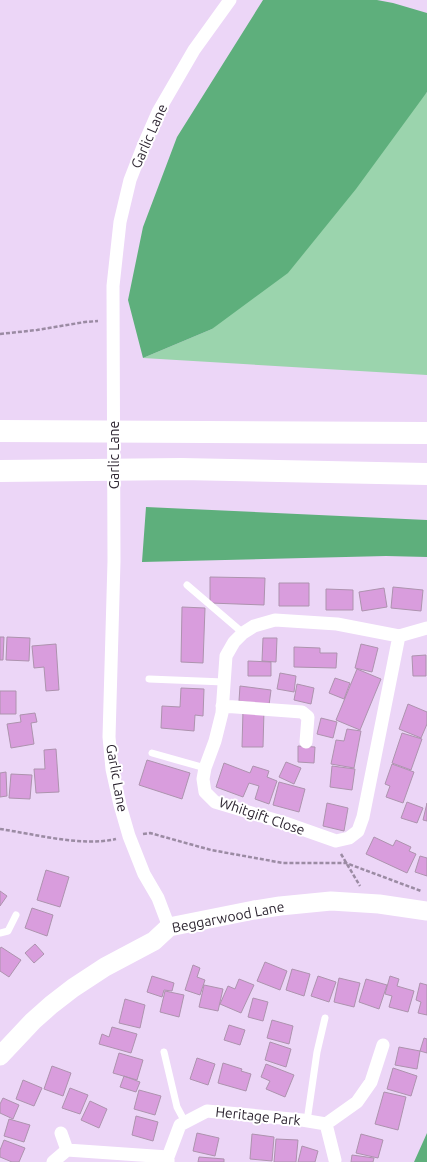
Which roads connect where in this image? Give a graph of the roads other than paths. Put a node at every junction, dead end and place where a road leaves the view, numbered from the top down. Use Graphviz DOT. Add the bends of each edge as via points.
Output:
graph roads {
  1 [pos="230,0"];
  2 [pos="0,431"];
  3 [pos="427,433"];
  4 [pos="0,471"];
  5 [pos="427,474"];
  6 [pos="187,585"];
  7 [pos="427,628"];
  8 [pos="243,633"];
  9 [pos="399,636"];
  10 [pos="149,679"];
  11 [pos="224,682"];
  12 [pos="222,706"];
  13 [pos="306,742"];
  14 [pos="152,753"];
  15 [pos="205,768"];
  16 [pos="427,911"];
  17 [pos="16,915"];
  18 [pos="169,927"];
  19 [pos="0,933"];
  20 [pos="325,1018"];
  21 [pos="383,1045"];
  22 [pos="164,1052"];
  23 [pos="0,1056"];
  24 [pos="307,1121"];
  25 [pos="185,1122"];
  26 [pos="326,1124"];
  27 [pos="61,1133"];
  28 [pos="67,1150"];
  29 [pos="168,1159"];
  30 [pos="335,1161"];
  31 [pos="53,1162"];
  1 -- 18 [label="street, Garlic Lane" via="194,50 158,112 144,144 130,180 120,222 113,286 114,561 109,736 112,769 129,836"];
  2 -- 3 [label="highway"];
  4 -- 5 [label="highway" via="181,469"];
  6 -- 8 [label="lane"];
  7 -- 9 [label="street, Whitgift Close"];
  8 -- 9 [label="street, Whitgift Close" via="254,626 275,620 337,624"];
  8 -- 11 [label="street, Whitgift Close" via="226,656"];
  9 -- 15 [label="street, Whitgift Close" via="363,817 358,831 348,838 336,841 215,802 205,792"];
  10 -- 11 [label="lane"];
  11 -- 12 [label="street, Whitgift Close"];
  12 -- 13 [label="street" via="302,712 308,717"];
  12 -- 15 [label="street, Whitgift Close" via="215,741"];
  14 -- 15 [label="lane"];
  16 -- 18 [label="street, Beggarwood Lane" via="330,901 280,906"];
  17 -- 19 [label="lane" via="8,931"];
  18 -- 23 [label="street, Beggarwood Lane" via="154,941 105,967 73,988 38,1017"];
  20 -- 24 [label="lane" via="317,1052"];
  21 -- 26 [label="street" via="372,1082 357,1102"];
  22 -- 25 [label="lane" via="177,1107"];
  24 -- 25 [label="street, Heritage Park" via="207,1111"];
  24 -- 26 [label="street, Heritage Park"];
  25 -- 29 [label="street" via="180,1125"];
  26 -- 30 [label="street"];
  27 -- 28 [label="street"];
  28 -- 29 [label="street"];
  28 -- 31 [label="street"];
}
